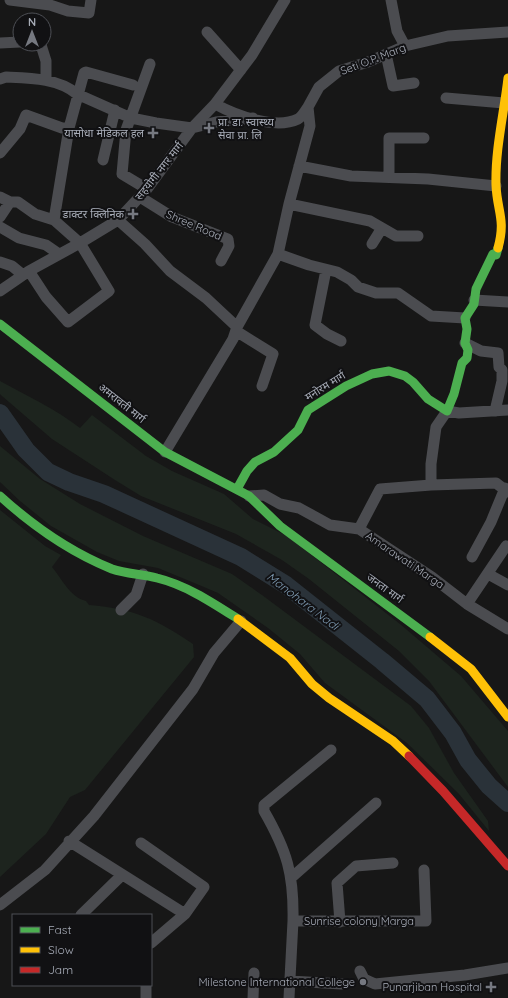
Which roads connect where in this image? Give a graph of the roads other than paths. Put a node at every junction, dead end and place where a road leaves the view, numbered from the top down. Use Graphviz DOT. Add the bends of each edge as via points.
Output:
graph roads {
  1 [pos="10,0"];
  2 [pos="91,0"];
  3 [pos="286,0"];
  4 [pos="391,0"];
  5 [pos="207,32"];
  6 [pos="508,32"];
  7 [pos="12,42"];
  8 [pos="0,43"];
  9 [pos="405,46"];
  10 [pos="44,52"];
  11 [pos="386,54"];
  12 [pos="150,64"];
  13 [pos="240,70"];
  14 [pos="508,78"];
  15 [pos="0,79"];
  16 [pos="46,80"];
  17 [pos="414,83"];
  18 [pos="132,85"];
  19 [pos="77,94"];
  20 [pos="446,98"];
  21 [pos="504,103"];
  22 [pos="215,104"];
  23 [pos="308,108"];
  24 [pos="115,110"];
  25 [pos="131,118"];
  26 [pos="253,118"];
  27 [pos="505,126"];
  28 [pos="69,128"];
  29 [pos="192,128"];
  30 [pos="424,138"];
  31 [pos="0,153"];
  32 [pos="103,160"];
  33 [pos="299,166"];
  34 [pos="389,177"];
  35 [pos="496,186"];
  36 [pos="144,193"];
  37 [pos="0,197"];
  38 [pos="10,202"];
  39 [pos="289,204"];
  40 [pos="0,217"];
  41 [pos="54,220"];
  42 [pos="118,220"];
  43 [pos="505,220"];
  44 [pos="0,227"];
  45 [pos="382,228"];
  46 [pos="418,236"];
  47 [pos="80,243"];
  48 [pos="372,244"];
  49 [pos="508,253"];
  50 [pos="59,254"];
  51 [pos="278,254"];
  52 [pos="496,255"];
  53 [pos="221,261"];
  54 [pos="0,262"];
  55 [pos="326,270"];
  56 [pos="26,273"];
  57 [pos="0,291"];
  58 [pos="474,300"];
  59 [pos="508,302"];
  60 [pos="465,318"];
  61 [pos="0,324"];
  62 [pos="236,329"];
  63 [pos="341,340"];
  64 [pos="465,343"];
  65 [pos="262,386"];
  66 [pos="508,410"];
  67 [pos="446,411"];
  68 [pos="495,411"];
  69 [pos="165,452"];
  70 [pos="431,484"];
  71 [pos="237,489"];
  72 [pos="507,490"];
  73 [pos="0,496"];
  74 [pos="249,496"];
  75 [pos="359,529"];
  76 [pos="508,546"];
  77 [pos="472,557"];
  78 [pos="143,574"];
  79 [pos="488,574"];
  80 [pos="508,586"];
  81 [pos="467,604"];
  82 [pos="121,610"];
  83 [pos="241,621"];
  84 [pos="508,629"];
  85 [pos="508,717"];
  86 [pos="330,750"];
  87 [pos="376,803"];
  88 [pos="69,842"];
  89 [pos="141,843"];
  90 [pos="393,863"];
  91 [pos="508,866"];
  92 [pos="424,870"];
  93 [pos="122,875"];
  94 [pos="291,878"];
  95 [pos="0,905"];
  96 [pos="82,914"];
  97 [pos="185,914"];
  98 [pos="293,921"];
  99 [pos="340,922"];
  100 [pos="152,942"];
  101 [pos="508,968"];
  102 [pos="360,971"];
  103 [pos="254,973"];
  104 [pos="290,980"];
  105 [pos="342,984"];
  106 [pos="146,986"];
  107 [pos="146,998"];
  108 [pos="253,998"];
  109 [pos="289,998"];
  1 -- 2 [label="street" via="89,13"];
  3 -- 13 [label="street, सहयोगी नगर मार्ग"];
  4 -- 9 [label="street" via="396,31"];
  5 -- 13 [label="street"];
  6 -- 9 [label="street, Seti O.P. Marg" via="448,36"];
  7 -- 8 [label="street"];
  9 -- 11 [label="street, Seti O.P. Marg"];
  10 -- 16 [label="street"];
  11 -- 17 [label="street" via="393,86"];
  11 -- 23 [label="street, Seti O.P. Marg" via="339,72 319,87"];
  12 -- 25 [label="street"];
  13 -- 22 [label="street, सहयोगी नगर मार्ग"];
  14 -- 21 [label="main road"];
  15 -- 16 [label="street" via="6,77"];
  16 -- 19 [label="street" via="70,88"];
  18 -- 19 [label="street" via="86,72"];
  19 -- 24 [label="street"];
  19 -- 28 [label="street"];
  20 -- 21 [label="street"];
  21 -- 27 [label="main road"];
  22 -- 26 [label="street" via="235,115"];
  22 -- 29 [label="street, सहयोगी नगर मार्ग"];
  23 -- 26 [label="street" via="300,119 286,122"];
  23 -- 33 [label="street" via="310,126"];
  24 -- 25 [label="street"];
  24 -- 32 [label="street"];
  25 -- 29 [label="street"];
  25 -- 36 [label="street" via="126,130 122,174"];
  26 -- 29 [label="street" via="216,122"];
  27 -- 35 [label="main road"];
  28 -- 31 [label="street" via="62,128 26,115 20,129"];
  28 -- 41 [label="street"];
  29 -- 36 [label="street, सहयोगी नगर मार्ग"];
  30 -- 34 [label="street" via="390,138"];
  33 -- 34 [label="street" via="351,176"];
  33 -- 39 [label="street"];
  34 -- 35 [label="street"];
  35 -- 43 [label="main road"];
  36 -- 42 [label="street, सहयोगी नगर मार्ग"];
  36 -- 53 [label="street, Shree Road" via="172,217 228,239 229,246"];
  37 -- 38 [label="street"];
  38 -- 40 [label="street"];
  38 -- 41 [label="street" via="18,202 35,214"];
  39 -- 45 [label="street" via="370,221"];
  39 -- 51 [label="street"];
  41 -- 47 [label="street"];
  42 -- 47 [label="street, सहयोगी नगर मार्ग"];
  42 -- 62 [label="street" via="170,271 206,298"];
  43 -- 52 [label="main road"];
  44 -- 50 [label="street" via="19,238 46,245"];
  45 -- 46 [label="street" via="396,236"];
  45 -- 48 [label="street"];
  47 -- 50 [label="street, सहयोगी नगर मार्ग"];
  47 -- 56 [label="street" via="109,291 68,322"];
  49 -- 52 [label="street"];
  50 -- 56 [label="street, सहयोगी नगर मार्ग"];
  51 -- 55 [label="street"];
  51 -- 62 [label="street"];
  52 -- 58 [label="main road" via="493,254 476,289"];
  54 -- 56 [label="street"];
  55 -- 60 [label="street" via="337,272 358,287 376,293 398,293 432,316"];
  55 -- 63 [label="street" via="315,325"];
  56 -- 57 [label="street, सहयोगी नगर मार्ग"];
  58 -- 59 [label="street"];
  58 -- 60 [label="main road"];
  60 -- 64 [label="main road"];
  61 -- 69 [label="main road, अमरावती मार्ग"];
  62 -- 65 [label="street" via="274,354"];
  62 -- 69 [label="street" via="233,339"];
  64 -- 67 [label="main road" via="468,350 467,358 462,363 454,394"];
  64 -- 68 [label="street" via="481,351 498,353 502,381"];
  66 -- 68 [label="street"];
  67 -- 68 [label="street"];
  67 -- 70 [label="street" via="436,427"];
  67 -- 71 [label="main road, मनोरम मार्ग" via="428,399 405,376 389,371 372,374 346,386 308,410 298,430 274,452 256,462 247,471"];
  69 -- 71 [label="main road, अमरावती मार्ग"];
  70 -- 72 [label="street" via="485,482 496,483"];
  70 -- 75 [label="street" via="380,489"];
  71 -- 74 [label="main road, जनता मार्ग"];
  72 -- 77 [label="street"];
  73 -- 78 [label="main road" via="24,518 66,547 113,569"];
  74 -- 75 [label="street, Amarawati Marga" via="264,495 280,504 299,508 330,525"];
  74 -- 85 [label="main road, जनता मार्ग" via="280,526 455,656 470,669"];
  75 -- 81 [label="street, Amarawati Marga" via="432,577"];
  76 -- 79 [label="street"];
  78 -- 82 [label="street" via="136,595"];
  78 -- 83 [label="main road" via="204,597"];
  79 -- 80 [label="street"];
  79 -- 81 [label="street"];
  81 -- 84 [label="street, Amarawati Marga"];
  83 -- 88 [label="street" via="214,653 193,689 94,816"];
  83 -- 91 [label="main road" via="290,658 312,684 408,754 443,790"];
  86 -- 94 [label="street" via="264,805 264,811 283,846"];
  87 -- 94 [label="street"];
  88 -- 93 [label="street"];
  88 -- 95 [label="street" via="45,870"];
  89 -- 97 [label="street" via="204,887"];
  90 -- 99 [label="street" via="356,866 337,883"];
  92 -- 99 [label="street, Sunrise colony Marga" via="426,921"];
  93 -- 96 [label="street"];
  93 -- 97 [label="street"];
  94 -- 98 [label="street" via="294,894"];
  97 -- 100 [label="street"];
  98 -- 99 [label="street, Sunrise colony Marga"];
  98 -- 104 [label="street, Sunrise colony Marga"];
  101 -- 102 [label="street" via="375,984 364,979"];
  103 -- 108 [label="street"];
  104 -- 105 [label="street"];
  104 -- 109 [label="street, Sunrise colony Marga"];
  106 -- 107 [label="street"];
}
